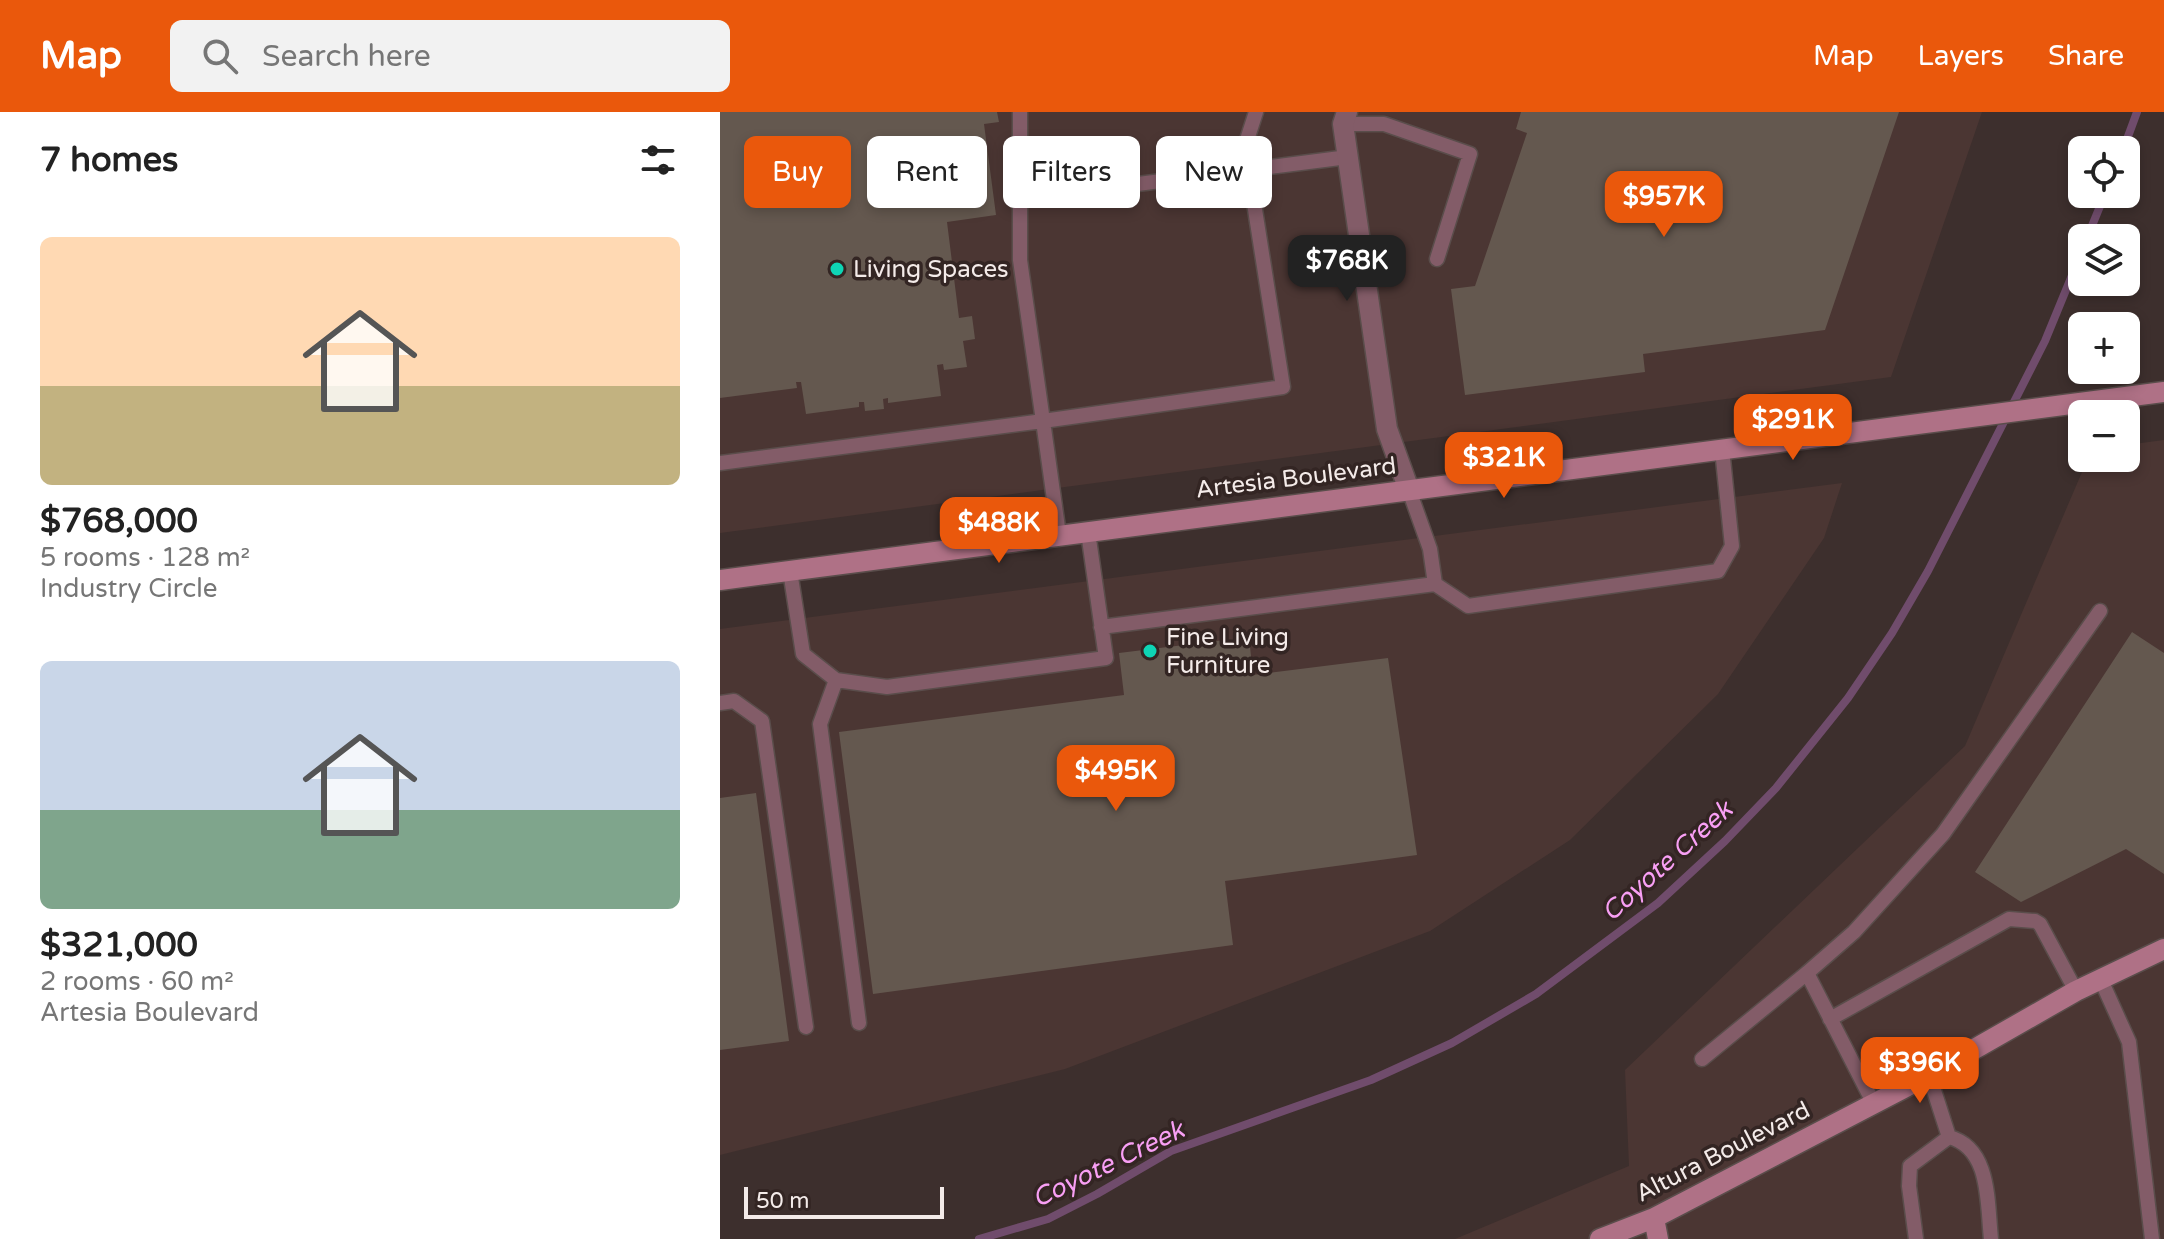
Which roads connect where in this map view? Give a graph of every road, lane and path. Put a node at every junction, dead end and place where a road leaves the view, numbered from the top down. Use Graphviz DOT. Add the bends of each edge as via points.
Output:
graph roads {
  1 [pos="1020,112"];
  2 [pos="1256,112"];
  3 [pos="1345,118"];
  4 [pos="1020,136"];
  5 [pos="1248,136"];
  6 [pos="1348,157"];
  7 [pos="1272,166"];
  8 [pos="1021,208"];
  9 [pos="1255,208"];
  10 [pos="1437,259"];
  11 [pos="2164,392"];
  12 [pos="1043,421"];
  13 [pos="1722,449"];
  14 [pos="720,463"];
  15 [pos="1409,490"];
  16 [pos="1088,532"];
  17 [pos="1059,535"];
  18 [pos="790,571"];
  19 [pos="720,580"];
  20 [pos="1435,584"];
  21 [pos="2100,611"];
  22 [pos="1101,627"];
  23 [pos="836,680"];
  24 [pos="720,703"];
  25 [pos="2164,949"];
  26 [pos="1807,973"];
  27 [pos="2101,980"];
  28 [pos="2076,991"];
  29 [pos="1830,1019"];
  30 [pos="859,1023"];
  31 [pos="806,1027"];
  32 [pos="1702,1059"];
  33 [pos="1929,1075"];
  34 [pos="1874,1104"];
  35 [pos="1949,1137"];
  36 [pos="1654,1218"];
  37 [pos="1600,1239"];
  38 [pos="1658,1239"];
  39 [pos="1916,1239"];
  40 [pos="1991,1239"];
  41 [pos="2152,1239"];
  1 -- 4 [label="lane"];
  2 -- 5 [label="lane"];
  3 -- 6 [label="street"];
  3 -- 10 [label="lane" via="1384,124 1470,154"];
  6 -- 7 [label="lane"];
  6 -- 15 [label="street" via="1387,429"];
  8 -- 12 [label="lane" via="1020,260"];
  9 -- 12 [label="lane" via="1283,387"];
  11 -- 13 [label="main road, Artesia Boulevard"];
  12 -- 14 [label="lane"];
  12 -- 17 [label="lane"];
  13 -- 15 [label="main road, Artesia Boulevard"];
  13 -- 20 [label="lane" via="1732,546 1718,571 1468,606"];
  15 -- 16 [label="main road, Artesia Boulevard"];
  15 -- 20 [label="lane" via="1430,549"];
  16 -- 17 [label="main road, Artesia Boulevard"];
  16 -- 22 [label="lane"];
  17 -- 18 [label="main road, Artesia Boulevard"];
  18 -- 19 [label="main road, Artesia Boulevard"];
  18 -- 23 [label="lane" via="803,654"];
  20 -- 22 [label="lane"];
  21 -- 26 [label="lane" via="1943,834 1854,932"];
  22 -- 23 [label="lane" via="1106,658 887,687"];
  23 -- 30 [label="lane" via="820,724"];
  24 -- 31 [label="lane" via="734,701 762,721"];
  25 -- 27 [label="main road, Altura Boulevard"];
  26 -- 29 [label="lane"];
  26 -- 32 [label="lane"];
  27 -- 28 [label="main road, Altura Boulevard"];
  27 -- 41 [label="lane" via="2129,1042"];
  28 -- 29 [label="lane" via="2040,924 2009,919"];
  28 -- 33 [label="main road, Altura Boulevard"];
  29 -- 34 [label="lane"];
  33 -- 34 [label="main road, Altura Boulevard"];
  33 -- 35 [label="lane"];
  34 -- 36 [label="main road, Altura Boulevard"];
  35 -- 39 [label="lane" via="1910,1166"];
  35 -- 40 [label="lane" via="1966,1144 1980,1162"];
  36 -- 37 [label="main road, Altura Boulevard"];
  36 -- 38 [label="main road"];
}
